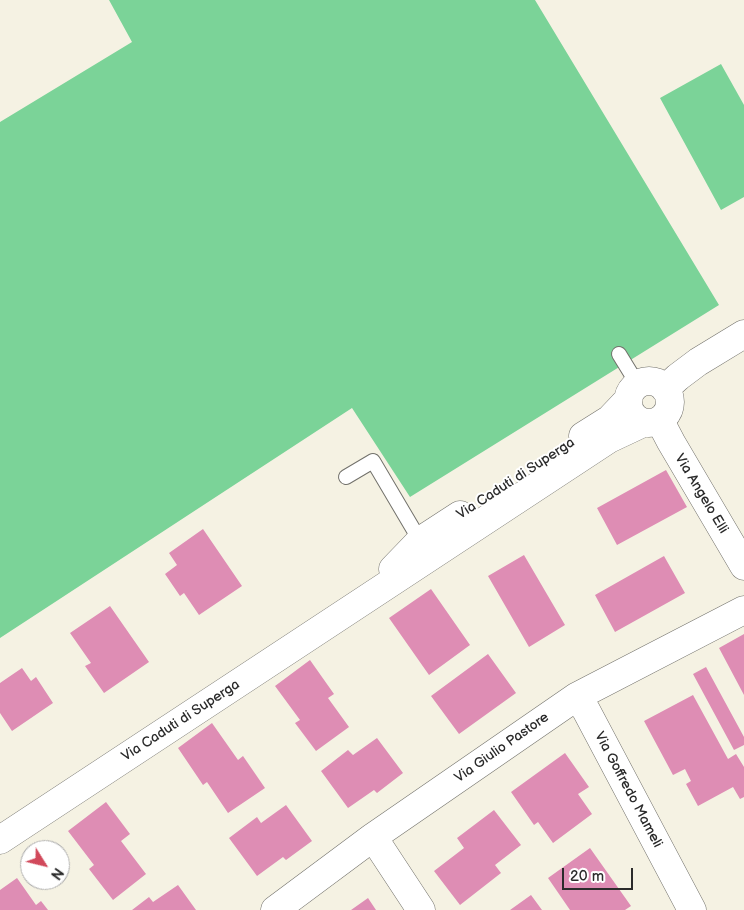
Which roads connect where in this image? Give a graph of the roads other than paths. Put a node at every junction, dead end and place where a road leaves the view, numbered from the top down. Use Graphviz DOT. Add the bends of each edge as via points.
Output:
graph roads {
  1 [pos="744,334"];
  2 [pos="619,354"];
  3 [pos="665,389"];
  4 [pos="633,392"];
  5 [pos="651,422"];
  6 [pos="346,477"];
  7 [pos="425,550"];
  8 [pos="744,566"];
  9 [pos="744,610"];
  10 [pos="576,697"];
  11 [pos="373,837"];
  12 [pos="0,840"];
  13 [pos="275,910"];
  14 [pos="421,910"];
  15 [pos="692,910"];
  1 -- 3 [label="street" via="698,362"];
  2 -- 4 [label="lane"];
  3 -- 4 [label="street" via="660,384 647,381"];
  3 -- 5 [label="street" via="670,400 668,412"];
  4 -- 5 [label="street" via="630,411 633,416"];
  4 -- 7 [label="street, Via Caduti di Superga" via="610,419"];
  5 -- 7 [label="street, Via Caduti di Superga" via="609,439"];
  5 -- 8 [label="street, Via Angelo Elli" via="671,442"];
  6 -- 7 [label="lane" via="373,461"];
  7 -- 12 [label="street, Via Caduti di Superga" via="363,601"];
  9 -- 10 [label="street, Via Giulio Pastore"];
  10 -- 11 [label="street, Via Giulio Pastore"];
  10 -- 15 [label="street, Via Goffredo Mameli" via="586,710"];
  11 -- 13 [label="street, Via Giulio Pastore"];
  11 -- 14 [label="street"];
}
